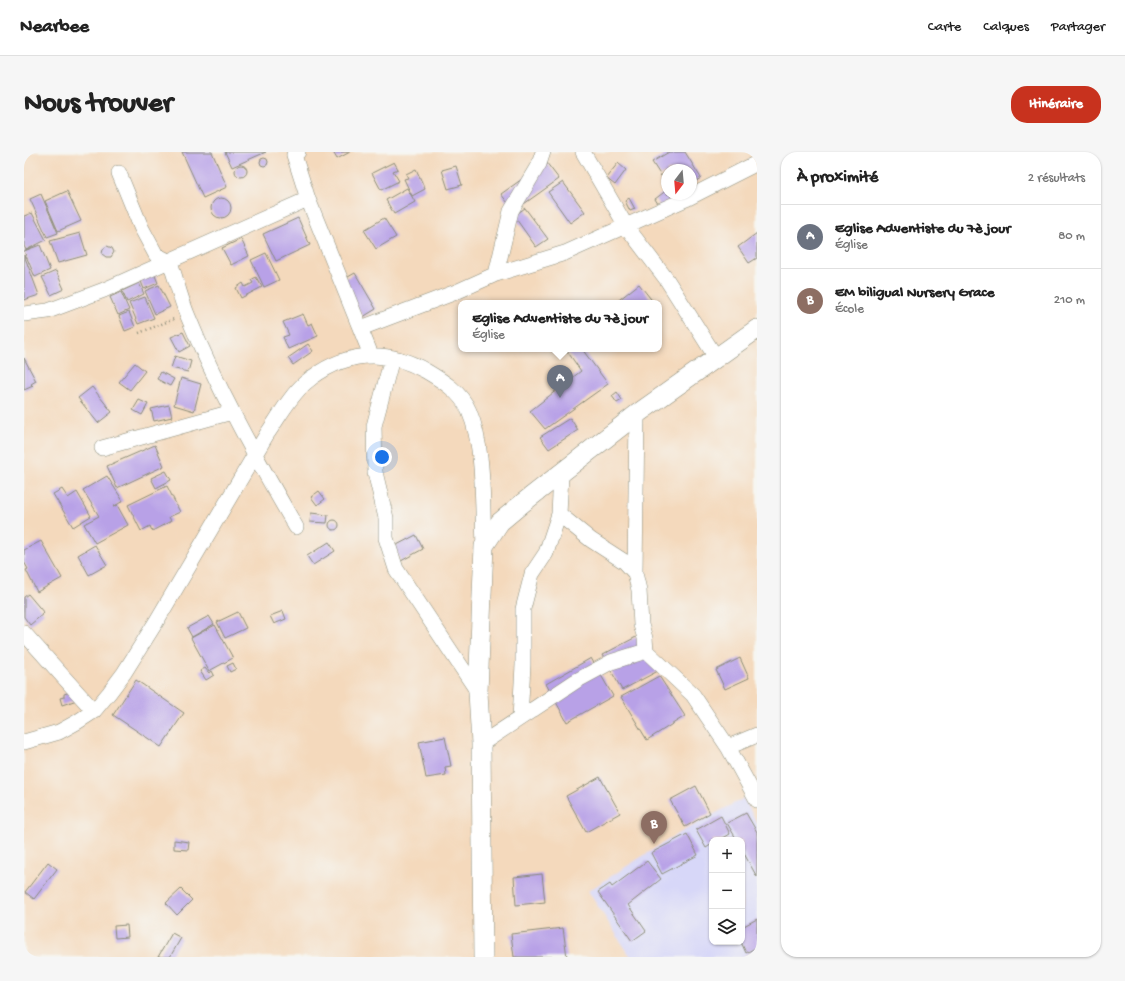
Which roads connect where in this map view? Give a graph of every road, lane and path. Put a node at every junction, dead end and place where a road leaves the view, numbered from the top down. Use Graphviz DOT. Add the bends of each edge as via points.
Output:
graph roads {
  1 [pos="298,152"];
  2 [pos="544,152"];
  3 [pos="583,152"];
  4 [pos="757,163"];
  5 [pos="119,173"];
  6 [pos="308,199"];
  7 [pos="626,226"];
  8 [pos="170,262"];
  9 [pos="496,274"];
  10 [pos="24,314"];
  11 [pos="187,314"];
  12 [pos="361,328"];
  13 [pos="757,329"];
  14 [pos="139,333"];
  15 [pos="371,355"];
  16 [pos="392,358"];
  17 [pos="717,359"];
  18 [pos="232,412"];
  19 [pos="637,414"];
  20 [pos="102,448"];
  21 [pos="254,456"];
  22 [pos="561,474"];
  23 [pos="559,514"];
  24 [pos="296,527"];
  25 [pos="484,546"];
  26 [pos="635,573"];
  27 [pos="24,633"];
  28 [pos="646,651"];
  29 [pos="478,692"];
  30 [pos="94,711"];
  31 [pos="520,718"];
  32 [pos="757,735"];
  33 [pos="24,742"];
  34 [pos="481,744"];
  35 [pos="728,747"];
  36 [pos="757,800"];
  37 [pos="484,957"];
  1 -- 6 [label="street" via="294,155"];
  2 -- 9 [label="street" via="511,211"];
  3 -- 7 [label="street"];
  4 -- 7 [label="street"];
  5 -- 8 [label="street" via="141,227 156,255"];
  6 -- 8 [label="street"];
  6 -- 12 [label="street"];
  7 -- 9 [label="street" via="565,253"];
  7 -- 17 [label="street" via="667,280"];
  8 -- 10 [label="street" via="48,311"];
  8 -- 11 [label="street"];
  9 -- 12 [label="street"];
  11 -- 14 [label="path"];
  11 -- 18 [label="street"];
  12 -- 15 [label="street"];
  13 -- 17 [label="street"];
  15 -- 16 [label="street"];
  15 -- 21 [label="street" via="339,362 305,384 290,400"];
  16 -- 25 [label="street" via="414,365 448,384 468,409 476,428 479,448"];
  16 -- 29 [label="street" via="374,426 375,472 386,518 386,538 396,569"];
  17 -- 19 [label="street"];
  18 -- 20 [label="street"];
  18 -- 21 [label="street"];
  19 -- 22 [label="street"];
  19 -- 26 [label="street"];
  21 -- 24 [label="street"];
  21 -- 30 [label="street" via="124,673"];
  22 -- 23 [label="street"];
  22 -- 25 [label="street" via="500,522"];
  23 -- 26 [label="street" via="591,540 625,562"];
  23 -- 31 [label="street" via="546,553 532,574 523,609"];
  25 -- 29 [label="street"];
  26 -- 28 [label="street"];
  27 -- 30 [label="street"];
  28 -- 31 [label="street" via="611,662 576,681"];
  28 -- 35 [label="street" via="693,695"];
  29 -- 34 [label="street"];
  30 -- 33 [label="street" via="59,732"];
  31 -- 34 [label="street"];
  32 -- 35 [label="street"];
  34 -- 37 [label="street"];
  35 -- 36 [label="street"];
}
